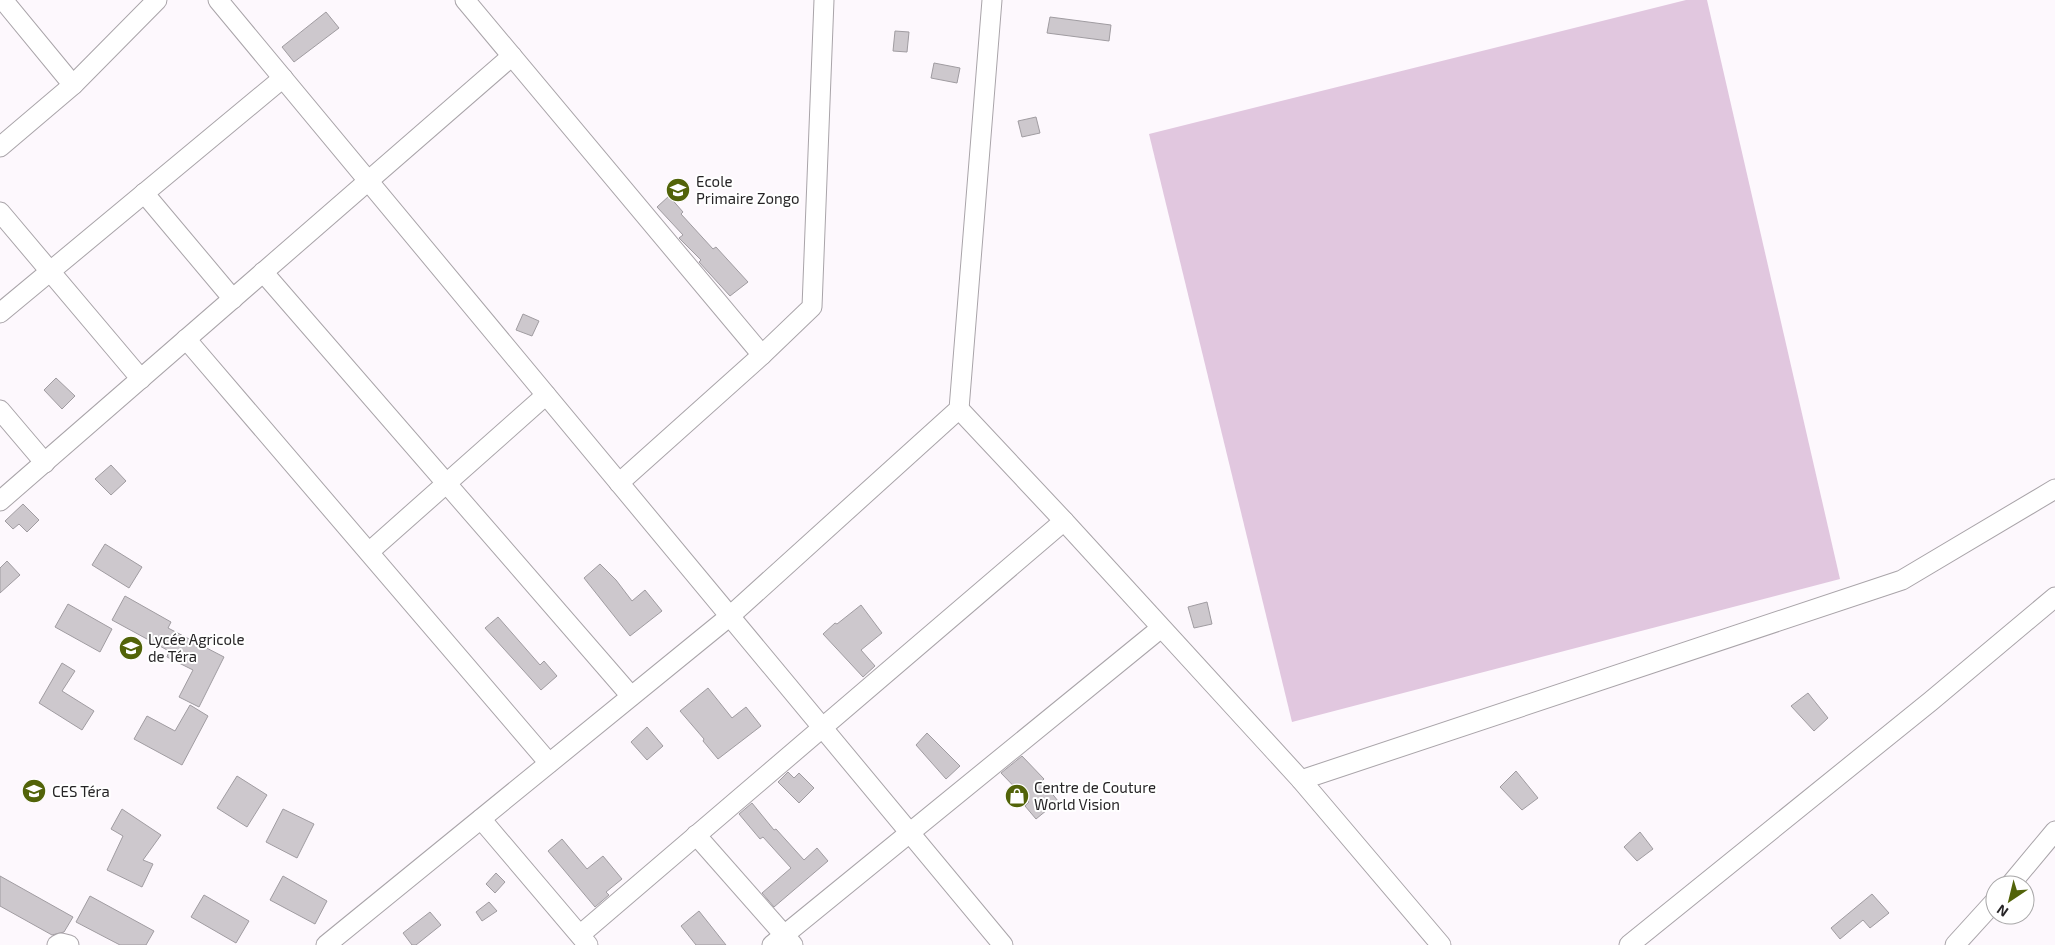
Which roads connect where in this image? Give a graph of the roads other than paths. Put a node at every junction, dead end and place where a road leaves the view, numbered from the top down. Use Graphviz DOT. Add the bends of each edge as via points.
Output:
graph roads {
  1 [pos="3,0"];
  2 [pos="157,0"];
  3 [pos="218,0"];
  4 [pos="465,0"];
  5 [pos="824,0"];
  6 [pos="992,0"];
  7 [pos="512,56"];
  8 [pos="283,78"];
  9 [pos="73,85"];
  10 [pos="0,147"];
  11 [pos="368,181"];
  12 [pos="144,193"];
  13 [pos="0,212"];
  14 [pos="50,271"];
  15 [pos="263,272"];
  16 [pos="233,299"];
  17 [pos="0,313"];
  18 [pos="186,339"];
  19 [pos="762,355"];
  20 [pos="141,379"];
  21 [pos="546,395"];
  22 [pos="0,410"];
  23 [pos="959,410"];
  24 [pos="45,463"];
  25 [pos="446,483"];
  26 [pos="619,483"];
  27 [pos="2055,489"];
  28 [pos="0,501"];
  29 [pos="1064,521"];
  30 [pos="369,552"];
  31 [pos="2055,597"];
  32 [pos="730,616"];
  33 [pos="1161,628"];
  34 [pos="631,696"];
  35 [pos="822,728"];
  36 [pos="549,763"];
  37 [pos="1300,780"];
  38 [pos="481,819"];
  39 [pos="2055,831"];
  40 [pos="909,833"];
  41 [pos="696,835"];
  42 [pos="2018,875"];
  43 [pos="1985,912"];
  44 [pos="584,941"];
  45 [pos="783,942"];
  46 [pos="57,945"];
  47 [pos="69,945"];
  48 [pos="326,945"];
  49 [pos="1003,945"];
  50 [pos="1441,945"];
  51 [pos="1629,945"];
  52 [pos="1955,945"];
  1 -- 9 [label="street"];
  2 -- 9 [label="street"];
  3 -- 8 [label="street"];
  4 -- 7 [label="street"];
  5 -- 19 [label="street" via="812,307"];
  6 -- 23 [label="street"];
  7 -- 11 [label="street"];
  7 -- 19 [label="street"];
  8 -- 11 [label="street"];
  8 -- 12 [label="street"];
  9 -- 10 [label="street"];
  11 -- 15 [label="street"];
  11 -- 21 [label="street"];
  12 -- 14 [label="street"];
  12 -- 16 [label="street"];
  13 -- 14 [label="street"];
  14 -- 17 [label="street"];
  14 -- 20 [label="street"];
  15 -- 16 [label="street"];
  15 -- 25 [label="street"];
  16 -- 18 [label="street"];
  18 -- 20 [label="street"];
  18 -- 30 [label="street"];
  19 -- 26 [label="street"];
  20 -- 24 [label="street"];
  21 -- 25 [label="street"];
  21 -- 26 [label="street"];
  22 -- 24 [label="street"];
  23 -- 29 [label="street"];
  23 -- 32 [label="street"];
  24 -- 28 [label="street"];
  25 -- 30 [label="street"];
  25 -- 34 [label="street"];
  26 -- 32 [label="street"];
  27 -- 37 [label="street" via="1902,580"];
  29 -- 33 [label="street"];
  29 -- 35 [label="street"];
  30 -- 36 [label="street"];
  31 -- 51 [label="street"];
  32 -- 34 [label="street"];
  32 -- 35 [label="street"];
  33 -- 37 [label="street"];
  33 -- 40 [label="street"];
  34 -- 36 [label="street"];
  35 -- 40 [label="street"];
  35 -- 41 [label="street"];
  36 -- 38 [label="street"];
  37 -- 50 [label="street"];
  38 -- 44 [label="street"];
  38 -- 48 [label="street"];
  39 -- 42 [label="street"];
  40 -- 45 [label="street"];
  40 -- 49 [label="street"];
  41 -- 44 [label="street"];
  41 -- 45 [label="street"];
  43 -- 52 [label="street"];
  46 -- 47 [label="street"];
}
